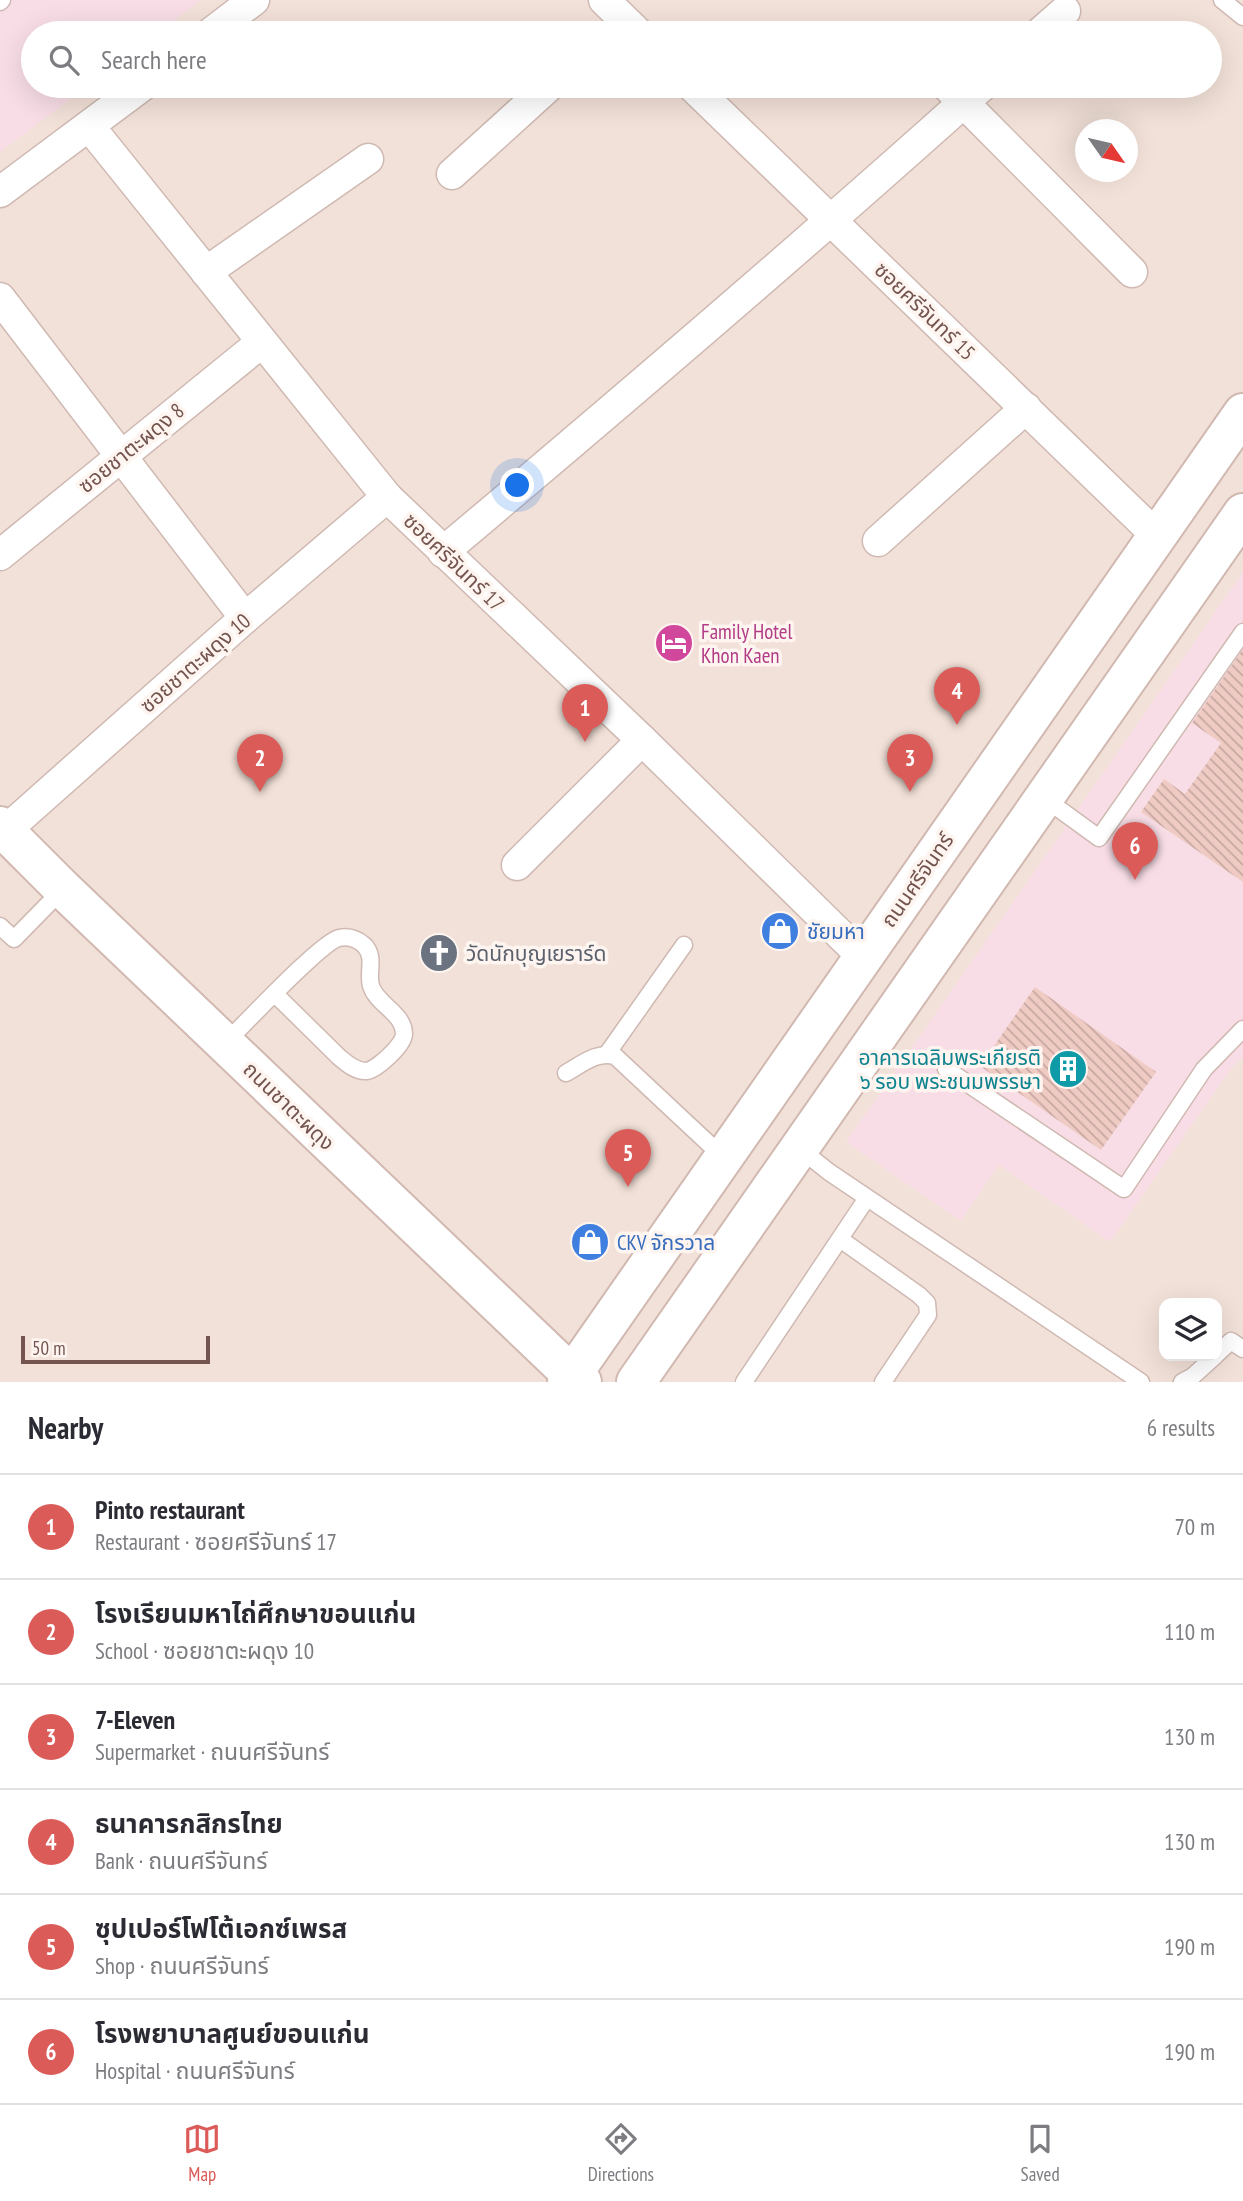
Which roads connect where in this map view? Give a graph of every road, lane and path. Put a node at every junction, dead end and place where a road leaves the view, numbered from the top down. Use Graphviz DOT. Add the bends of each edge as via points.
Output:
graph roads {
  1 [pos="254,0"];
  2 [pos="1222,0"];
  3 [pos="1065,11"];
  4 [pos="1243,17"];
  5 [pos="227,21"];
  6 [pos="1054,21"];
  7 [pos="126,98"];
  8 [pos="535,98"];
  9 [pos="704,98"];
  10 [pos="957,98"];
  11 [pos="970,98"];
  12 [pos="89,126"];
  13 [pos="368,159"];
  14 [pos="452,174"];
  15 [pos="0,192"];
  16 [pos="832,221"];
  17 [pos="206,272"];
  18 [pos="1132,272"];
  19 [pos="0,298"];
  20 [pos="262,342"];
  21 [pos="1026,408"];
  22 [pos="1243,413"];
  23 [pos="121,456"];
  24 [pos="387,498"];
  25 [pos="1243,513"];
  26 [pos="1157,536"];
  27 [pos="878,541"];
  28 [pos="443,552"];
  29 [pos="0,555"];
  30 [pos="246,618"];
  31 [pos="1243,632"];
  32 [pos="642,740"];
  33 [pos="1044,798"];
  34 [pos="2,829"];
  35 [pos="517,866"];
  36 [pos="63,889"];
  37 [pos="0,926"];
  38 [pos="684,945"];
  39 [pos="863,957"];
  40 [pos="275,994"];
  41 [pos="1243,1029"];
  42 [pos="224,1044"];
  43 [pos="607,1054"];
  44 [pos="946,1069"];
  45 [pos="566,1073"];
  46 [pos="753,1115"];
  47 [pos="799,1148"];
  48 [pos="723,1157"];
  49 [pos="867,1198"];
  50 [pos="839,1239"];
  51 [pos="1243,1328"];
  52 [pos="1237,1345"];
  53 [pos="1209,1361"];
  54 [pos="574,1380"];
  55 [pos="636,1382"];
  56 [pos="744,1382"];
  57 [pos="883,1382"];
  58 [pos="1141,1382"];
  59 [pos="1182,1382"];
  1 -- 5 [label="street"];
  2 -- 4 [label="lane"];
  3 -- 6 [label="street"];
  7 -- 12 [label="street"];
  8 -- 14 [label="street"];
  9 -- 16 [label="street, ซอยศรีจันทร์ 15"];
  10 -- 16 [label="street"];
  11 -- 18 [label="street"];
  12 -- 15 [label="street"];
  12 -- 17 [label="street, ซอยศรีจันทร์ 17"];
  13 -- 17 [label="street"];
  16 -- 21 [label="street, ซอยศรีจันทร์ 15"];
  16 -- 28 [label="street"];
  17 -- 20 [label="street, ซอยศรีจันทร์ 17"];
  19 -- 23 [label="street"];
  20 -- 23 [label="street, ซอยชาตะผดุง 8"];
  20 -- 24 [label="street, ซอยศรีจันทร์ 17"];
  21 -- 26 [label="street, ซอยศรีจันทร์ 15"];
  21 -- 27 [label="street"];
  22 -- 26 [label="main road, ถนนศรีจันทร์"];
  23 -- 29 [label="street, ซอยชาตะผดุง 8"];
  23 -- 30 [label="street"];
  24 -- 28 [label="street, ซอยศรีจันทร์ 17"];
  24 -- 30 [label="street, ซอยชาตะผดุง 10"];
  25 -- 33 [label="main road"];
  26 -- 39 [label="main road, ถนนศรีจันทร์"];
  28 -- 32 [label="street, ซอยศรีจันทร์ 17"];
  30 -- 34 [label="street, ซอยชาตะผดุง 10"];
  31 -- 33 [label="lane" via="1098,838"];
  32 -- 35 [label="street"];
  32 -- 39 [label="street, ซอยศรีจันทร์ 17"];
  33 -- 47 [label="main road"];
  34 -- 36 [label="main road, ถนนชาตะผดุง"];
  36 -- 37 [label="lane" via="14,939"];
  36 -- 42 [label="main road, ถนนชาตะผดุง"];
  38 -- 43 [label="lane"];
  39 -- 46 [label="main road, ถนนศรีจันทร์"];
  40 -- 40 [label="lane" via="326,944 355,938 370,953 371,986 398,1018 402,1042 373,1069 356,1069"];
  40 -- 42 [label="lane"];
  41 -- 44 [label="lane" via="1205,1069 1124,1189"];
  42 -- 54 [label="main road, ถนนชาตะผดุง"];
  43 -- 45 [label="lane"];
  43 -- 48 [label="lane" via="623,1063"];
  46 -- 47 [label="main road"];
  46 -- 48 [label="main road, ถนนศรีจันทร์"];
  47 -- 49 [label="lane"];
  47 -- 55 [label="main road"];
  48 -- 54 [label="main road, ถนนศรีจันทร์"];
  49 -- 50 [label="lane"];
  49 -- 58 [label="lane"];
  50 -- 56 [label="lane"];
  50 -- 57 [label="lane" via="928,1303 928,1315"];
  51 -- 52 [label="lane"];
  53 -- 59 [label="lane"];
}
